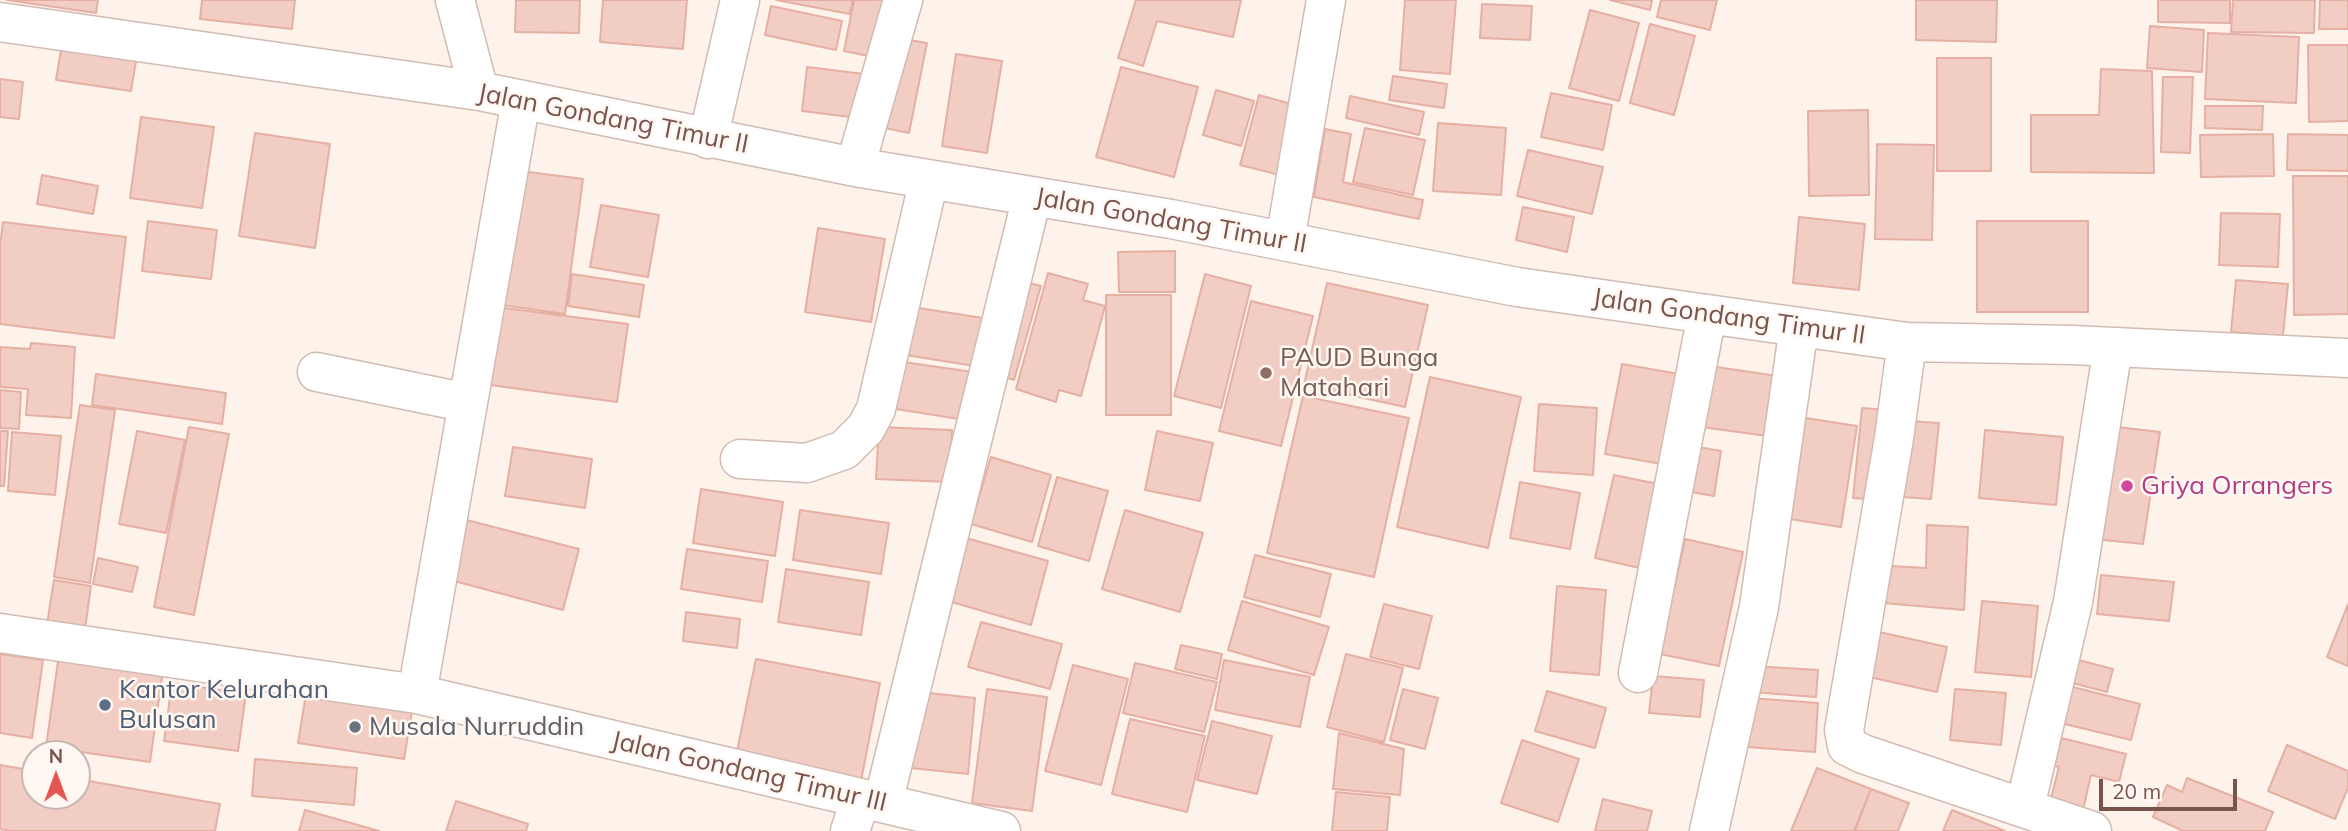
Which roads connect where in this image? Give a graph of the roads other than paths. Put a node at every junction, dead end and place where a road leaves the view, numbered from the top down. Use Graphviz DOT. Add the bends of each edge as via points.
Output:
graph roads {
  1 [pos="456,0"];
  2 [pos="740,0"];
  3 [pos="903,0"];
  4 [pos="1326,0"];
  5 [pos="0,22"];
  6 [pos="479,91"];
  7 [pos="522,100"];
  8 [pos="708,139"];
  9 [pos="855,167"];
  10 [pos="929,179"];
  11 [pos="1032,197"];
  12 [pos="1285,241"];
  13 [pos="1707,314"];
  14 [pos="1799,327"];
  15 [pos="1907,341"];
  16 [pos="2113,347"];
  17 [pos="2348,358"];
  18 [pos="317,372"];
  19 [pos="468,403"];
  20 [pos="740,459"];
  21 [pos="0,634"];
  22 [pos="1637,673"];
  23 [pos="417,694"];
  24 [pos="2025,807"];
  25 [pos="864,811"];
  26 [pos="1002,831"];
  27 [pos="1709,831"];
  28 [pos="2092,831"];
  1 -- 6 [label="street"];
  2 -- 8 [label="street"];
  3 -- 9 [label="street"];
  4 -- 12 [label="street"];
  5 -- 6 [label="street, Jalan Gondang Timur II"];
  6 -- 7 [label="street, Jalan Gondang Timur II"];
  7 -- 8 [label="street, Jalan Gondang Timur II"];
  7 -- 19 [label="street"];
  8 -- 9 [label="street, Jalan Gondang Timur II"];
  9 -- 10 [label="street, Jalan Gondang Timur II"];
  10 -- 11 [label="street, Jalan Gondang Timur II"];
  10 -- 20 [label="street" via="877,409 866,428 844,450 807,463"];
  11 -- 12 [label="street, Jalan Gondang Timur II"];
  11 -- 25 [label="street"];
  12 -- 13 [label="street, Jalan Gondang Timur II" via="1517,287"];
  13 -- 14 [label="street, Jalan Gondang Timur II"];
  13 -- 22 [label="street"];
  14 -- 15 [label="street, Jalan Gondang Timur II"];
  14 -- 27 [label="street" via="1759,607"];
  15 -- 16 [label="street, Jalan Gondang Timur II"];
  15 -- 24 [label="street" via="1844,730 1847,746"];
  16 -- 17 [label="street, Jalan Gondang Timur II"];
  16 -- 24 [label="street" via="2073,602"];
  18 -- 19 [label="street"];
  19 -- 23 [label="street"];
  21 -- 23 [label="street, Jalan Gondang Timur III"];
  23 -- 25 [label="street, Jalan Gondang Timur III"];
  24 -- 28 [label="street"];
  25 -- 26 [label="street, Jalan Gondang Timur III"];
}
